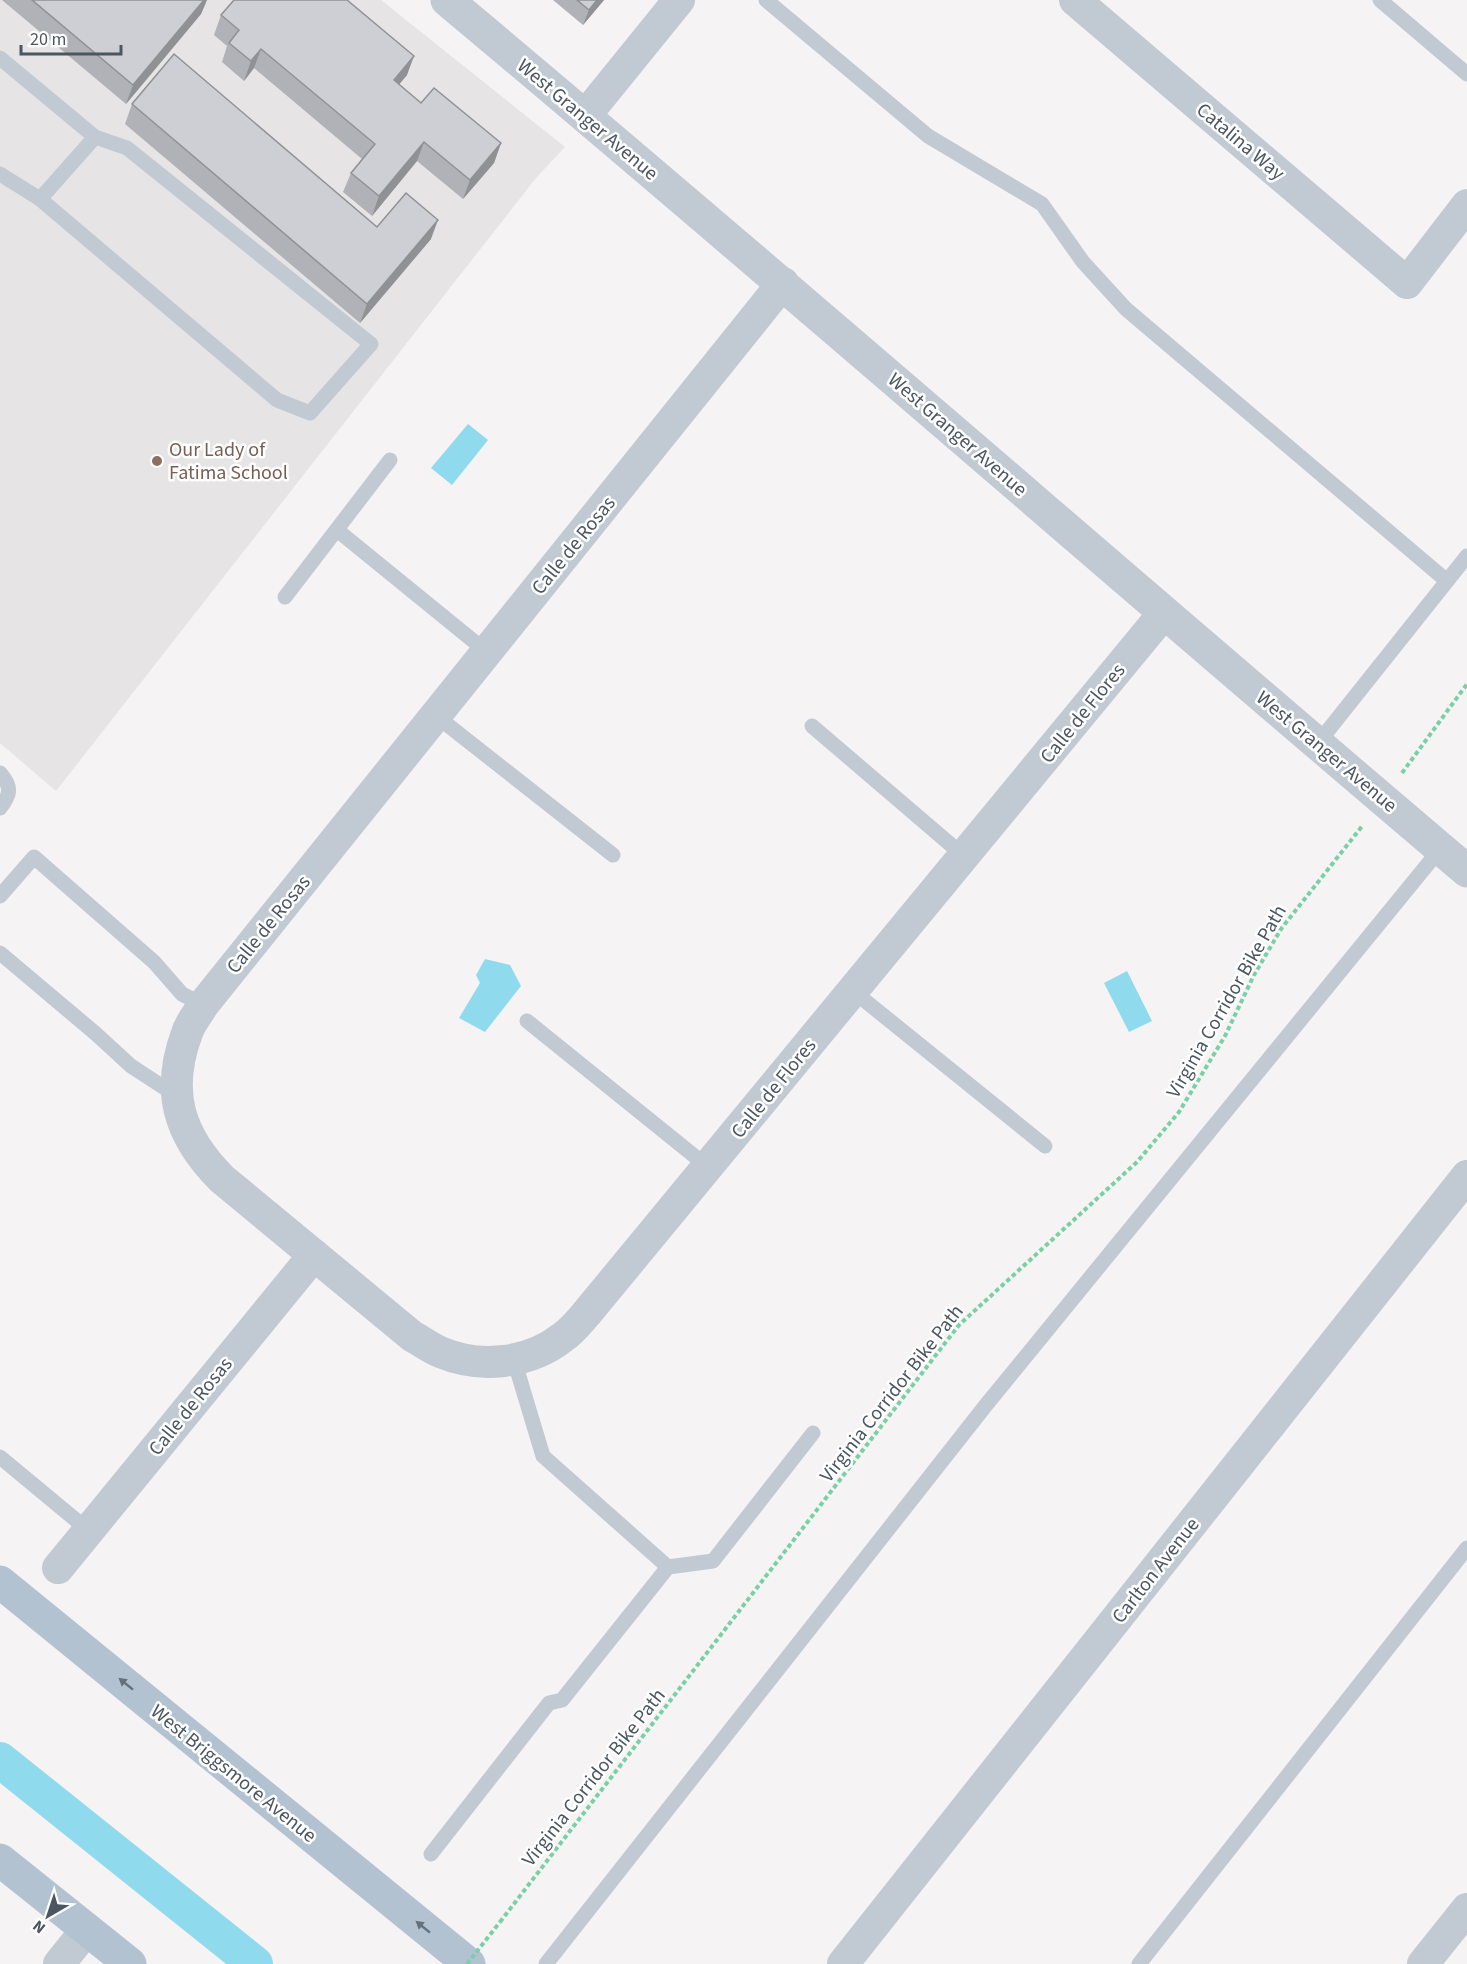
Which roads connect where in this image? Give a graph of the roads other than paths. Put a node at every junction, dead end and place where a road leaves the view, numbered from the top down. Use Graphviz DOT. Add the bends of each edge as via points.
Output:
graph roads {
  1 [pos="447,0"];
  2 [pos="679,0"];
  3 [pos="765,0"];
  4 [pos="1075,0"];
  5 [pos="1380,0"];
  6 [pos="0,58"];
  7 [pos="1467,74"];
  8 [pos="585,116"];
  9 [pos="95,137"];
  10 [pos="0,174"];
  11 [pos="40,199"];
  12 [pos="1467,205"];
  13 [pos="783,283"];
  14 [pos="390,460"];
  15 [pos="337,530"];
  16 [pos="1467,556"];
  17 [pos="1447,581"];
  18 [pos="285,597"];
  19 [pos="1164,613"];
  20 [pos="487,652"];
  21 [pos="435,716"];
  22 [pos="812,726"];
  23 [pos="1318,743"];
  24 [pos="0,773"];
  25 [pos="0,808"];
  26 [pos="1441,848"];
  27 [pos="613,855"];
  28 [pos="964,855"];
  29 [pos="1467,871"];
  30 [pos="0,897"];
  31 [pos="0,953"];
  32 [pos="853,991"];
  33 [pos="203,1005"];
  34 [pos="527,1021"];
  35 [pos="177,1096"];
  36 [pos="1045,1146"];
  37 [pos="708,1167"];
  38 [pos="1467,1176"];
  39 [pos="314,1255"];
  40 [pos="513,1360"];
  41 [pos="813,1434"];
  42 [pos="0,1457"];
  43 [pos="88,1530"];
  44 [pos="1467,1548"];
  45 [pos="668,1567"];
  46 [pos="58,1568"];
  47 [pos="0,1582"];
  48 [pos="431,1854"];
  49 [pos="0,1860"];
  50 [pos="1467,1909"];
  51 [pos="87,1929"];
  52 [pos="59,1964"];
  53 [pos="130,1964"];
  54 [pos="468,1964"];
  55 [pos="546,1964"];
  56 [pos="843,1964"];
  57 [pos="1139,1964"];
  58 [pos="1424,1964"];
  1 -- 8 [label="street, West Granger Avenue"];
  2 -- 8 [label="street"];
  3 -- 17 [label="lane" via="928,136 1042,204 1083,262 1126,309"];
  4 -- 12 [label="street, Catalina Way" via="1407,283"];
  5 -- 7 [label="lane"];
  6 -- 9 [label="lane"];
  8 -- 13 [label="street, West Granger Avenue"];
  9 -- 11 [label="lane"];
  9 -- 11 [label="lane" via="127,148 371,344 310,413 277,400"];
  10 -- 11 [label="lane"];
  13 -- 19 [label="street, West Granger Avenue"];
  13 -- 20 [label="street, Calle de Rosas"];
  14 -- 15 [label="lane"];
  15 -- 18 [label="lane"];
  15 -- 20 [label="lane"];
  16 -- 17 [label="lane"];
  17 -- 23 [label="lane"];
  19 -- 23 [label="street, West Granger Avenue"];
  19 -- 28 [label="street, Calle de Flores"];
  20 -- 21 [label="street, Calle de Rosas"];
  21 -- 27 [label="lane"];
  21 -- 33 [label="street, Calle de Rosas"];
  22 -- 28 [label="lane"];
  23 -- 26 [label="street, West Granger Avenue"];
  24 -- 25 [label="lane" via="8,783 9,793"];
  26 -- 29 [label="street, West Granger Avenue"];
  26 -- 55 [label="lane" via="986,1405"];
  28 -- 32 [label="street, Calle de Flores"];
  30 -- 33 [label="lane" via="34,857 154,962 182,994"];
  31 -- 35 [label="lane" via="130,1066"];
  32 -- 36 [label="lane"];
  32 -- 37 [label="street, Calle de Flores"];
  33 -- 35 [label="street, Calle de Rosas" via="187,1031 177,1068"];
  34 -- 37 [label="lane"];
  35 -- 39 [label="street, Calle de Rosas" via="183,1126 204,1161"];
  37 -- 40 [label="street, Calle de Flores" via="564,1337 543,1351"];
  38 -- 56 [label="street, Carlton Avenue"];
  39 -- 40 [label="street, Calle de Flores" via="437,1352 488,1362"];
  39 -- 43 [label="street, Calle de Rosas"];
  40 -- 45 [label="lane" via="543,1456"];
  41 -- 45 [label="lane" via="713,1561"];
  42 -- 43 [label="lane"];
  43 -- 46 [label="street, Calle de Rosas"];
  44 -- 57 [label="lane"];
  45 -- 48 [label="lane" via="562,1700 549,1703"];
  54 -- 47 [label="main road, West Briggsmore Avenue, one-way"];
  49 -- 51 [label="main road"];
  50 -- 58 [label="street"];
  51 -- 52 [label="street"];
  51 -- 53 [label="main road"];
}
